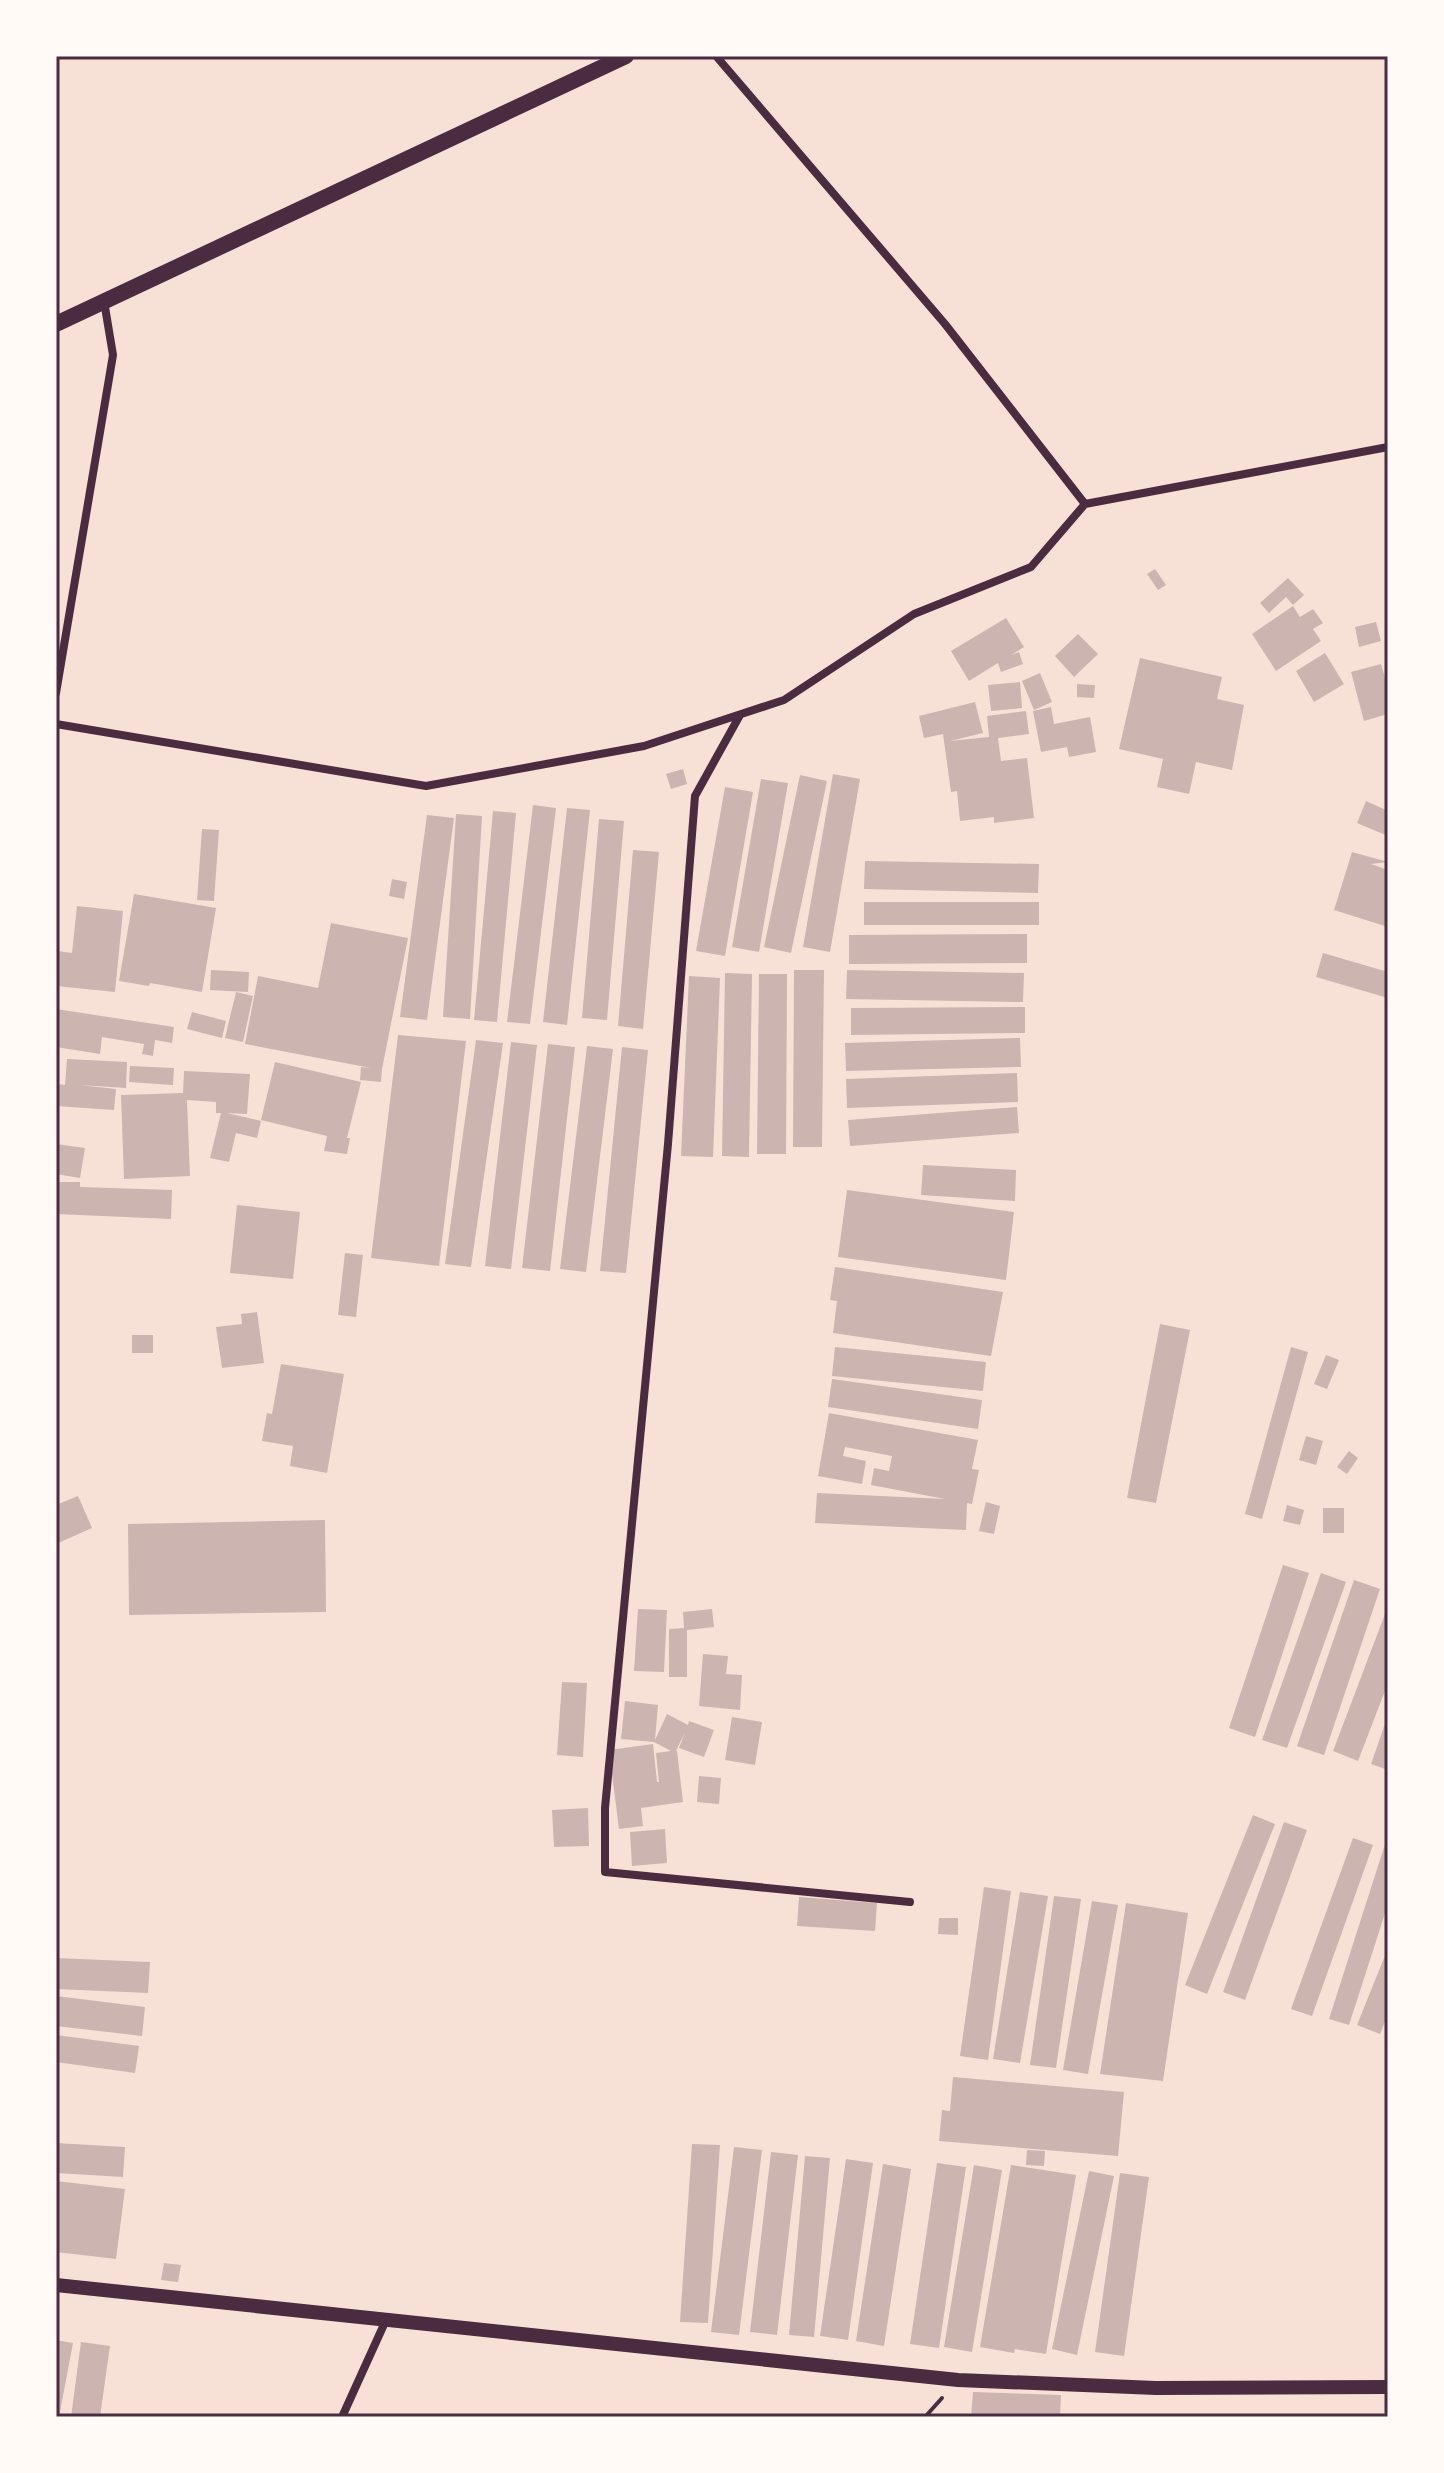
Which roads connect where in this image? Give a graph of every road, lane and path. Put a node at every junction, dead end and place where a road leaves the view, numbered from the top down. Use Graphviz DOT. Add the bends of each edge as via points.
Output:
graph roads {
  1 [pos="626,56"];
  2 [pos="716,56"];
  3 [pos="104,301"];
  4 [pos="56,324"];
  5 [pos="1388,447"];
  6 [pos="1085,504"];
  7 [pos="56,693"];
  8 [pos="740,714"];
  9 [pos="56,724"];
  10 [pos="910,1902"];
  11 [pos="56,2285"];
  12 [pos="386,2320"];
  13 [pos="1388,2387"];
  14 [pos="342,2417"];
  1 -- 3 [label="main road"];
  2 -- 6 [label="street" via="945,324"];
  3 -- 4 [label="main road"];
  3 -- 7 [label="street" via="113,355"];
  5 -- 6 [label="street"];
  6 -- 8 [label="street" via="1031,567 914,614 784,700"];
  8 -- 9 [label="street" via="644,746 426,786"];
  8 -- 10 [label="street" via="695,796 605,1808 605,1872"];
  11 -- 12 [label="street"];
  12 -- 13 [label="street" via="958,2380 1156,2388"];
  12 -- 14 [label="street"];
}
